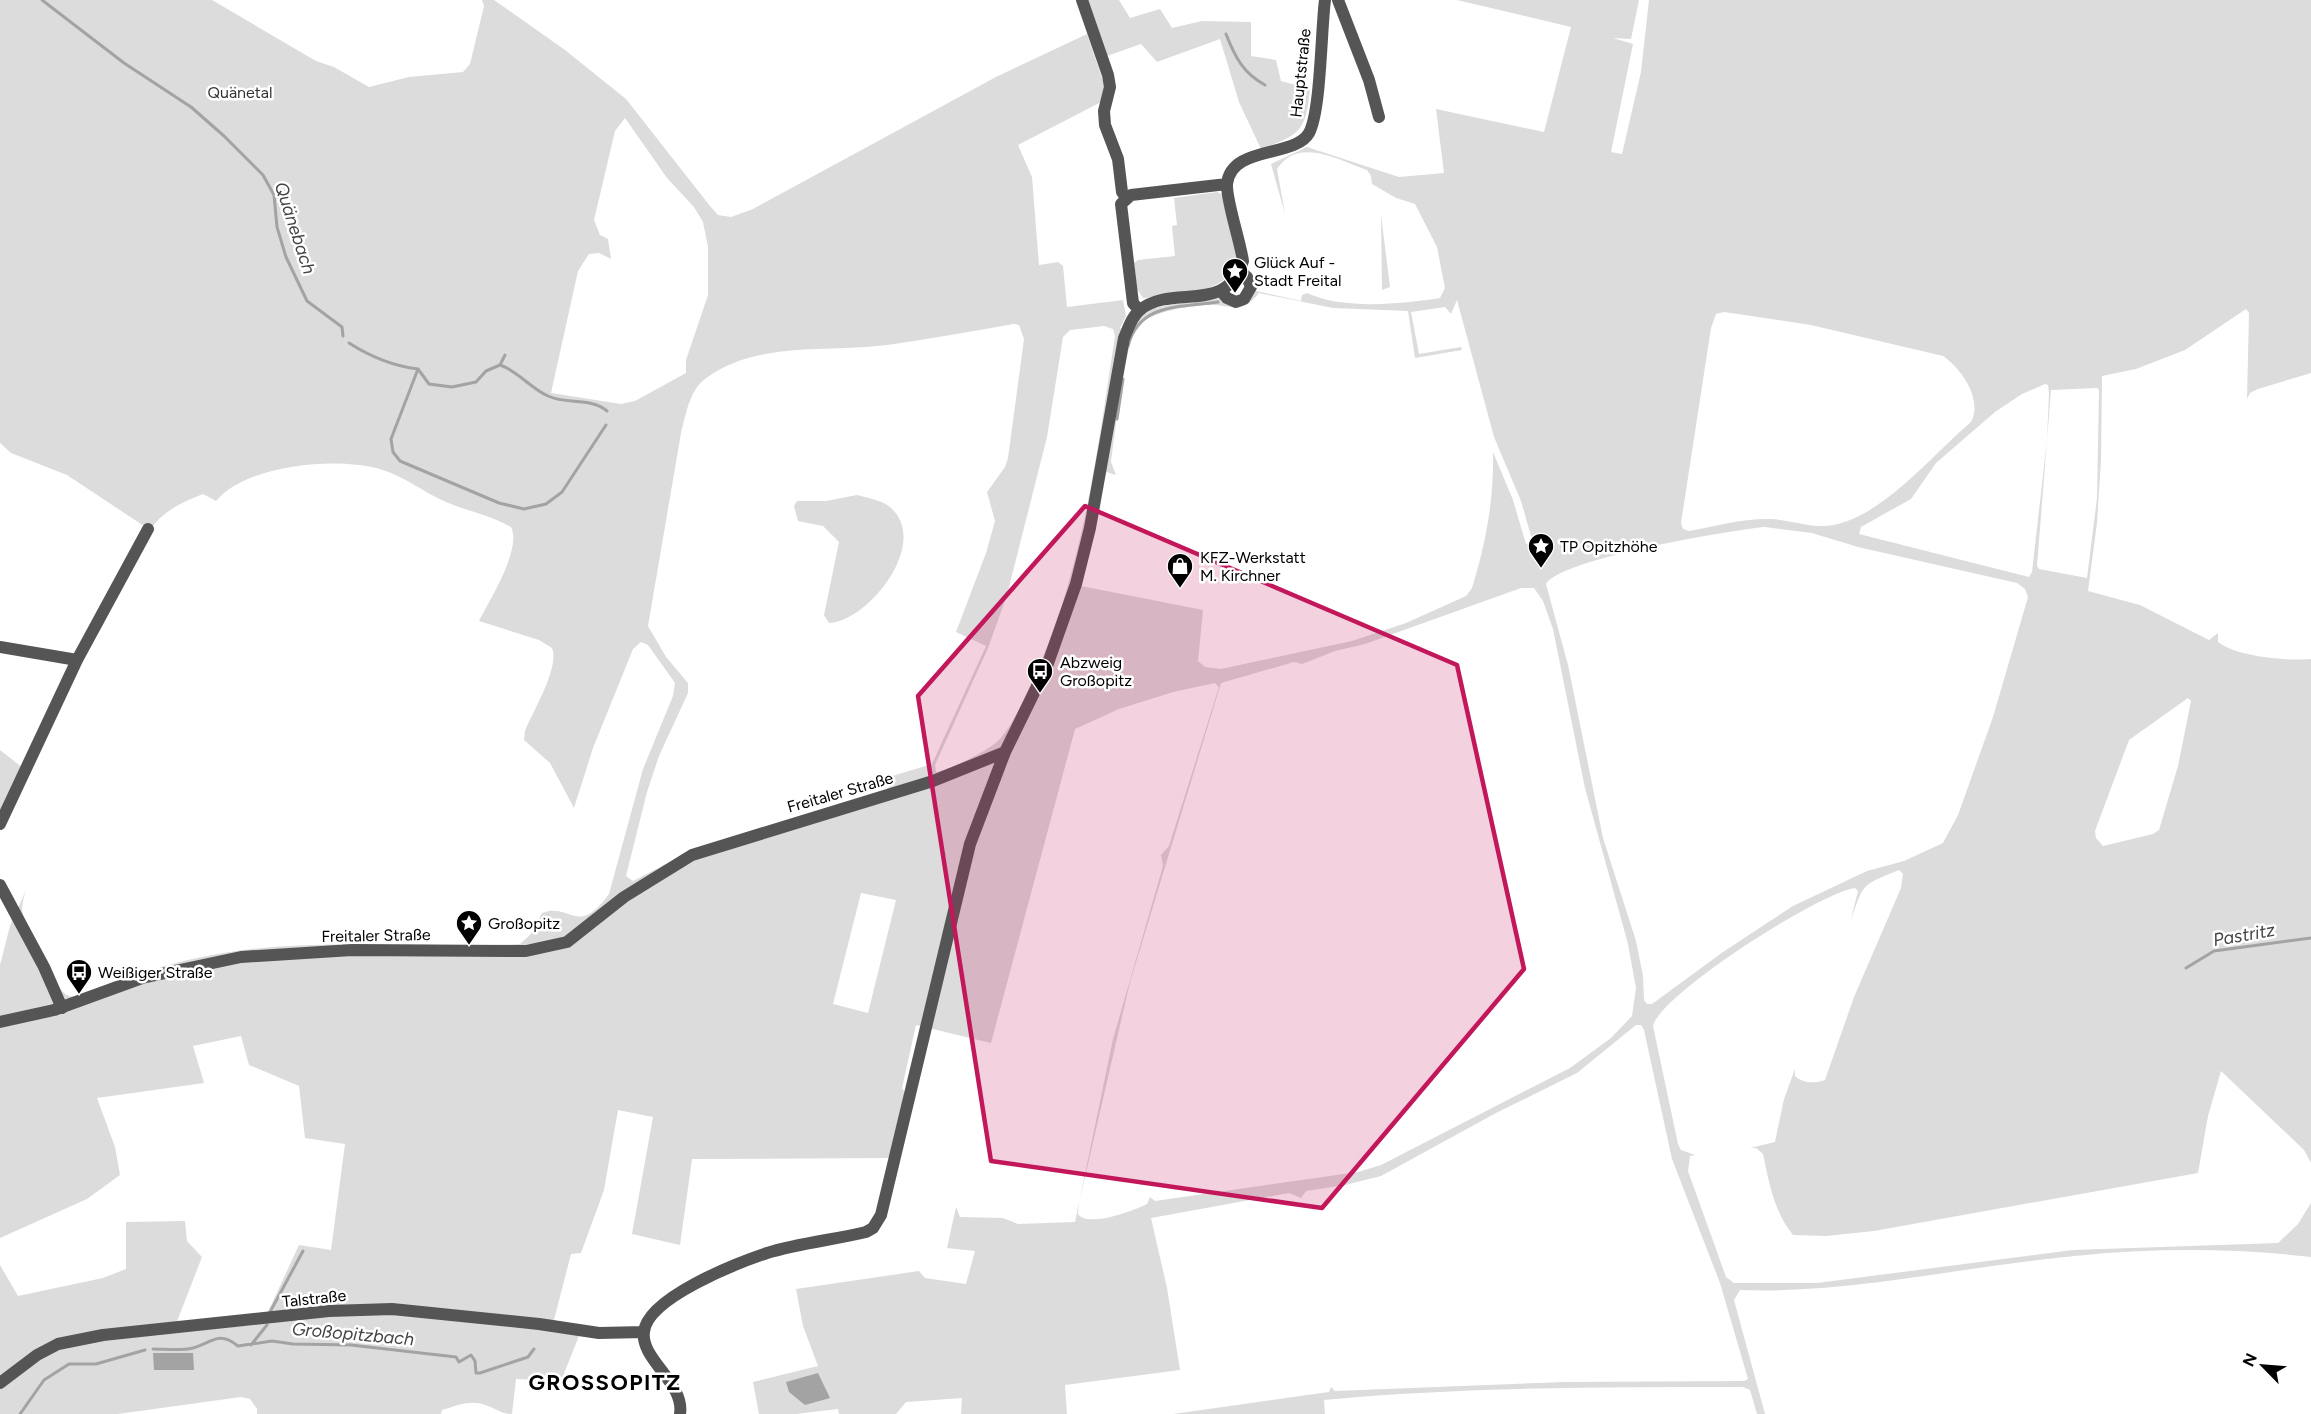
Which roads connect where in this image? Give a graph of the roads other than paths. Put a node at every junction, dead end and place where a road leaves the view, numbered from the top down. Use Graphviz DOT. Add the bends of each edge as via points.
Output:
graph roads {
  1 [pos="1082,0"];
  2 [pos="1325,0"];
  3 [pos="1338,0"];
  4 [pos="1379,117"];
  5 [pos="1227,184"];
  6 [pos="1126,198"];
  7 [pos="1240,271"];
  8 [pos="1221,291"];
  9 [pos="1139,310"];
  10 [pos="148,530"];
  11 [pos="0,647"];
  12 [pos="77,660"];
  13 [pos="1005,752"];
  14 [pos="0,824"];
  15 [pos="0,885"];
  16 [pos="62,1008"];
  17 [pos="0,1022"];
  18 [pos="644,1332"];
  19 [pos="0,1383"];
  20 [pos="680,1414"];
  1 -- 6 [label="street" via="1108,75 1105,125 1118,159"];
  2 -- 5 [label="street, Hauptstraße" via="1310,132 1300,141 1239,163"];
  3 -- 4 [label="street"];
  5 -- 6 [label="street" via="1161,190"];
  5 -- 7 [label="street" via="1242,250"];
  6 -- 9 [label="street" via="1121,204 1133,303"];
  7 -- 8 [label="street"];
  7 -- 8 [label="street" via="1251,287 1244,298 1236,302"];
  8 -- 9 [label="street" via="1158,302"];
  9 -- 13 [label="street" via="1124,338 1076,584 1047,666"];
  10 -- 12 [label="street"];
  11 -- 12 [label="street"];
  12 -- 14 [label="street"];
  13 -- 16 [label="street, Freitaler Straße" via="933,781 692,855 624,897 567,942 526,951 352,950 241,957 142,978"];
  13 -- 18 [label="street" via="970,844 888,1194 878,1222 866,1232 767,1253 681,1291 654,1311"];
  15 -- 16 [label="street"];
  16 -- 17 [label="street, Freitaler Straße"];
  18 -- 19 [label="street, Talstraße" via="599,1334 392,1309 329,1311 69,1341 37,1355"];
  18 -- 20 [label="street" via="648,1348 680,1400"];
}
